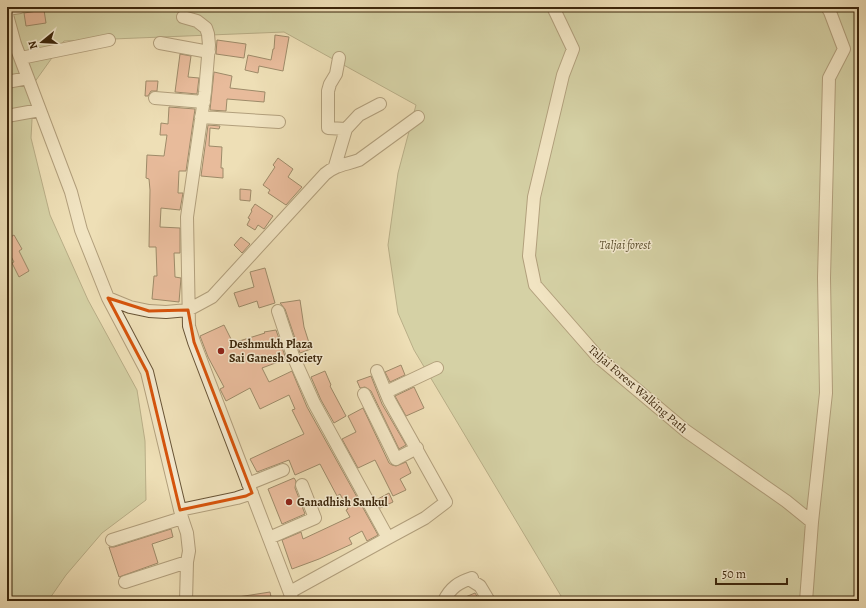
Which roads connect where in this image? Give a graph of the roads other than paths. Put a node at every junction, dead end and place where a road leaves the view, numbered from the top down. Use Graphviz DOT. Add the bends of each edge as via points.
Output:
graph roads {
  1 [pos="20,7"];
  2 [pos="553,7"];
  3 [pos="827,7"];
  4 [pos="7,10"];
  5 [pos="7,15"];
  6 [pos="184,17"];
  7 [pos="109,40"];
  8 [pos="160,43"];
  9 [pos="11,45"];
  10 [pos="209,52"];
  11 [pos="20,58"];
  12 [pos="339,58"];
  13 [pos="28,78"];
  14 [pos="7,82"];
  15 [pos="155,98"];
  16 [pos="204,102"];
  17 [pos="380,104"];
  18 [pos="40,110"];
  19 [pos="7,116"];
  20 [pos="201,117"];
  21 [pos="418,117"];
  22 [pos="278,122"];
  23 [pos="346,129"];
  24 [pos="335,166"];
  25 [pos="108,298"];
  26 [pos="188,310"];
  27 [pos="278,311"];
  28 [pos="437,368"];
  29 [pos="377,371"];
  30 [pos="386,392"];
  31 [pos="364,394"];
  32 [pos="417,448"];
  33 [pos="283,470"];
  34 [pos="302,485"];
  35 [pos="246,493"];
  36 [pos="181,514"];
  37 [pos="812,522"];
  38 [pos="269,538"];
  39 [pos="388,538"];
  40 [pos="112,540"];
  41 [pos="187,562"];
  42 [pos="125,582"];
  43 [pos="291,596"];
  44 [pos="186,601"];
  45 [pos="444,601"];
  46 [pos="489,601"];
  47 [pos="806,601"];
  1 -- 4 [label="street"];
  2 -- 37 [label="street, Taljai Forest Walking Path" via="572,49 563,75 534,197 529,256 534,285 598,357 686,431"];
  3 -- 37 [label="street" via="844,49 829,78 824,278 826,393"];
  5 -- 9 [label="street"];
  6 -- 10 [label="street" via="197,21 206,28"];
  7 -- 11 [label="street"];
  8 -- 10 [label="street"];
  9 -- 11 [label="street"];
  10 -- 16 [label="street"];
  11 -- 13 [label="street"];
  12 -- 23 [label="street" via="336,74 328,91 328,128"];
  13 -- 14 [label="street"];
  13 -- 18 [label="street"];
  15 -- 16 [label="street"];
  16 -- 20 [label="street"];
  17 -- 23 [label="street" via="359,115"];
  18 -- 19 [label="street"];
  18 -- 25 [label="street" via="71,192 81,230"];
  20 -- 22 [label="street"];
  20 -- 26 [label="street" via="188,217"];
  21 -- 24 [label="street" via="359,160"];
  23 -- 24 [label="street"];
  24 -- 26 [label="street" via="324,174 212,297"];
  25 -- 26 [label="street" via="149,311"];
  25 -- 36 [label="street" via="147,372"];
  26 -- 35 [label="street" via="194,342"];
  27 -- 39 [label="street" via="293,356 314,403"];
  28 -- 30 [label="street"];
  29 -- 30 [label="street"];
  30 -- 32 [label="street"];
  31 -- 32 [label="street" via="396,459"];
  32 -- 39 [label="street" via="446,502 425,518"];
  33 -- 35 [label="street"];
  34 -- 38 [label="street" via="315,518"];
  35 -- 36 [label="street"];
  35 -- 38 [label="street"];
  36 -- 40 [label="street"];
  36 -- 41 [label="street" via="187,533"];
  37 -- 47 [label="street"];
  38 -- 43 [label="street"];
  39 -- 43 [label="street"];
  41 -- 42 [label="street"];
  41 -- 44 [label="street"];
  45 -- 46 [label="street" via="453,588 462,581 472,578"];
}
